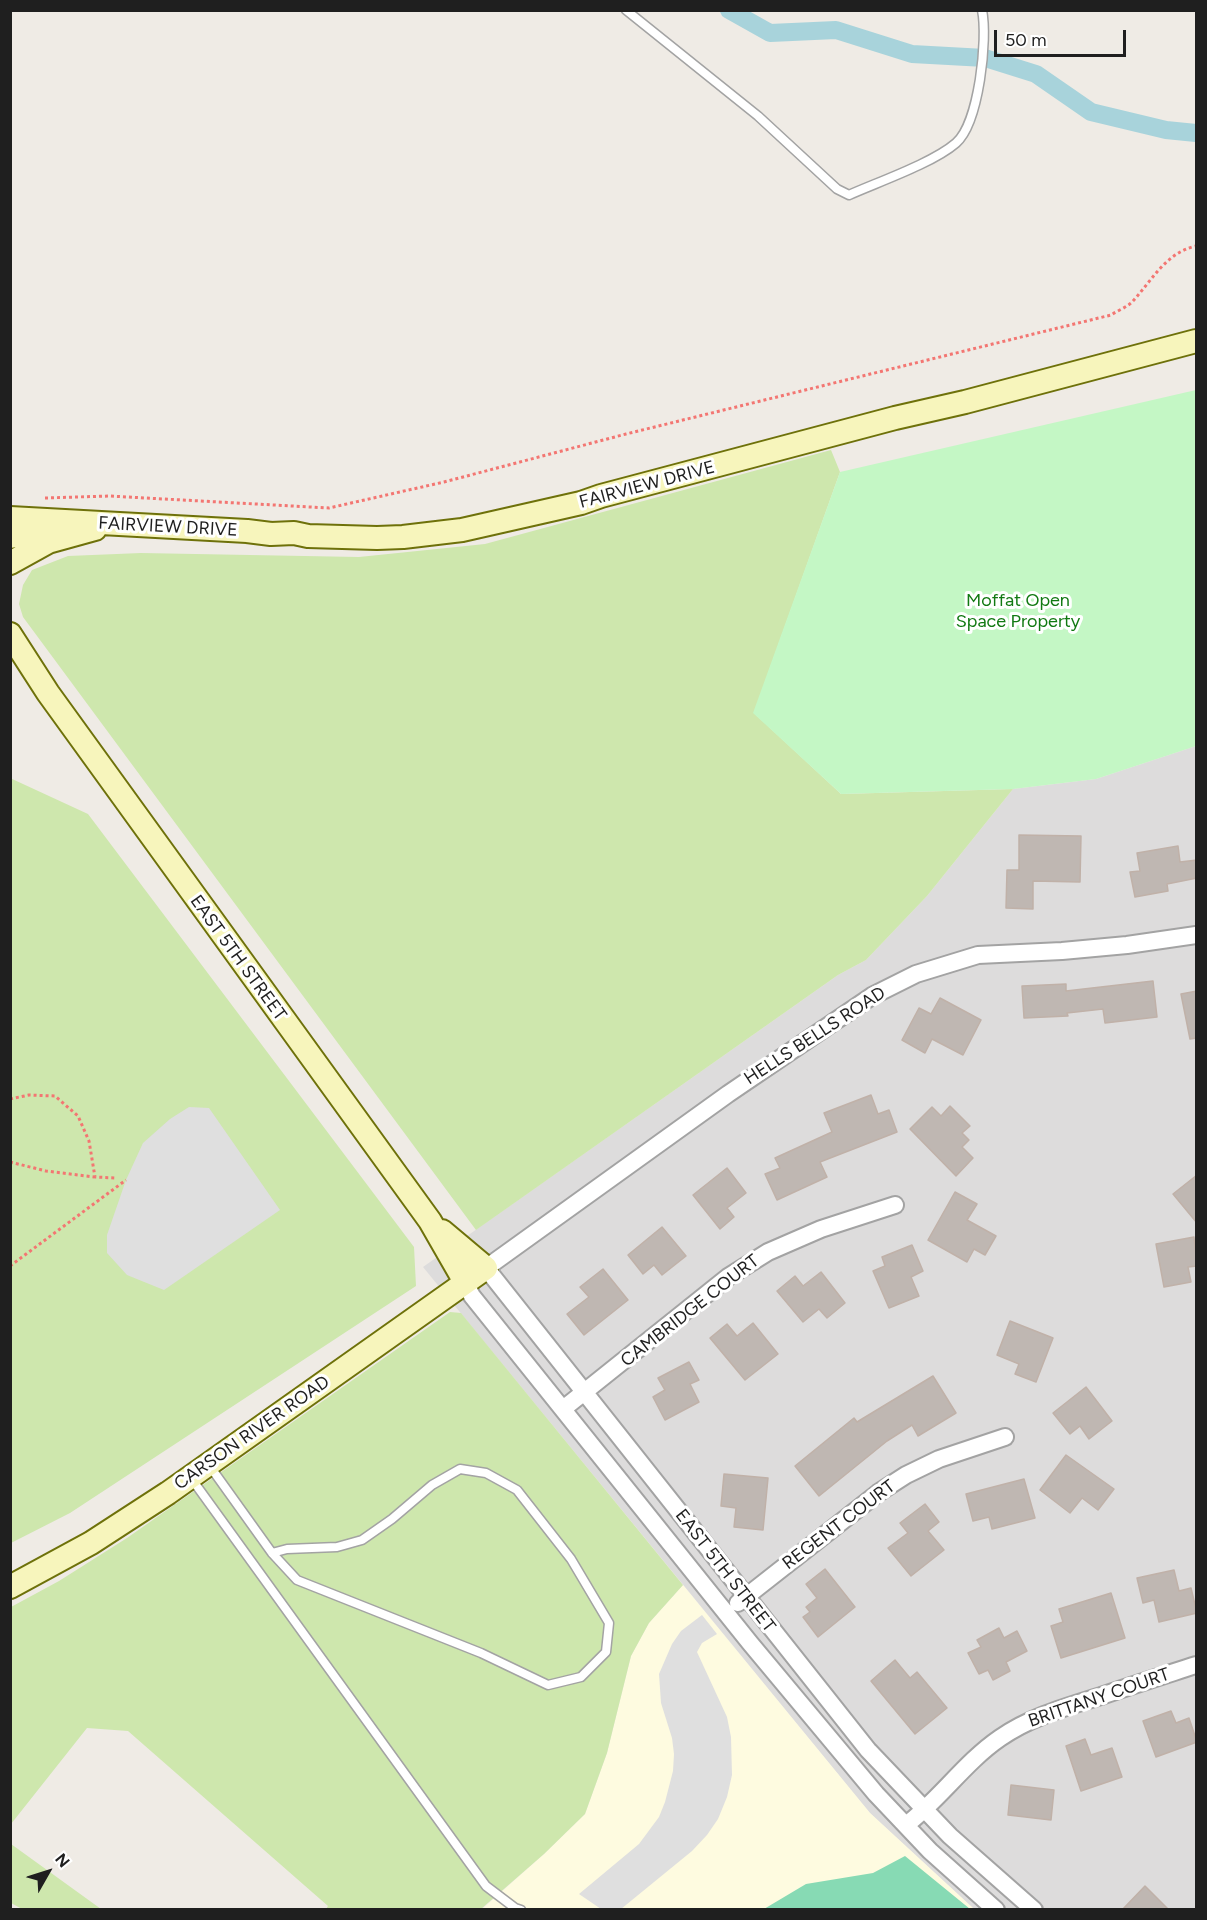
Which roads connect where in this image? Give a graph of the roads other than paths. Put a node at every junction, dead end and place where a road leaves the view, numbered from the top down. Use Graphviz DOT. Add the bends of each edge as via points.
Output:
graph roads {
  1 [pos="626,10"];
  2 [pos="982,10"];
  3 [pos="1197,341"];
  4 [pos="10,518"];
  5 [pos="86,523"];
  6 [pos="110,524"];
  7 [pos="10,537"];
  8 [pos="10,563"];
  9 [pos="10,634"];
  10 [pos="10,651"];
  11 [pos="48,693"];
  12 [pos="1197,935"];
  13 [pos="895,1205"];
  14 [pos="430,1221"];
  15 [pos="486,1268"];
  16 [pos="465,1282"];
  17 [pos="584,1393"];
  18 [pos="563,1409"];
  19 [pos="1005,1437"];
  20 [pos="199,1471"];
  21 [pos="272,1553"];
  22 [pos="10,1587"];
  23 [pos="746,1597"];
  24 [pos="727,1612"];
  25 [pos="1197,1665"];
  26 [pos="926,1810"];
  27 [pos="906,1825"];
  28 [pos="521,1910"];
  29 [pos="996,1910"];
  30 [pos="1034,1910"];
  1 -- 2 [label="lane" via="758,116 837,189 849,195 930,159 958,142 979,90"];
  3 -- 6 [label="street, FAIRVIEW DRIVE" via="581,504 462,530 377,538"];
  4 -- 5 [label="street, FAIRVIEW DRIVE"];
  5 -- 6 [label="street, FAIRVIEW DRIVE"];
  5 -- 7 [label="street, FAIRVIEW DRIVE"];
  6 -- 8 [label="street" via="48,542"];
  9 -- 11 [label="street, EAST 5TH STREET"];
  10 -- 11 [label="street, EAST 5TH STREET"];
  11 -- 14 [label="street, EAST 5TH STREET"];
  12 -- 15 [label="street, HELLS BELLS ROAD" via="1095,948 978,955 916,974 872,996 728,1094"];
  13 -- 17 [label="street, CAMBRIDGE COURT" via="768,1251 728,1277"];
  14 -- 15 [label="street, EAST 5TH STREET"];
  14 -- 16 [label="street, EAST 5TH STREET"];
  15 -- 16 [label="street, CARSON RIVER ROAD"];
  15 -- 17 [label="street, EAST 5TH STREET"];
  16 -- 18 [label="street, EAST 5TH STREET" via="472,1296"];
  16 -- 20 [label="street, CARSON RIVER ROAD"];
  17 -- 18 [label="street, CAMBRIDGE COURT"];
  17 -- 23 [label="street, EAST 5TH STREET"];
  18 -- 24 [label="street, EAST 5TH STREET"];
  19 -- 23 [label="street, REGENT COURT" via="939,1459 906,1475"];
  20 -- 21 [label="lane"];
  20 -- 22 [label="street, CARSON RIVER ROAD" via="91,1543"];
  20 -- 28 [label="lane" via="486,1886"];
  21 -- 21 [label="lane" via="297,1580 481,1653 548,1685 581,1677 606,1652 609,1623 571,1559 517,1490 486,1473 460,1469 432,1485 362,1540 337,1547"];
  23 -- 24 [label="street, REGENT COURT"];
  23 -- 26 [label="street, EAST 5TH STREET" via="868,1750"];
  24 -- 27 [label="street, EAST 5TH STREET" via="868,1785"];
  25 -- 26 [label="street, BRITTANY COURT" via="1030,1721 985,1750"];
  26 -- 27 [label="street, BRITTANY COURT"];
  26 -- 30 [label="street, EAST 5TH STREET"];
  27 -- 29 [label="street, EAST 5TH STREET"];
}
